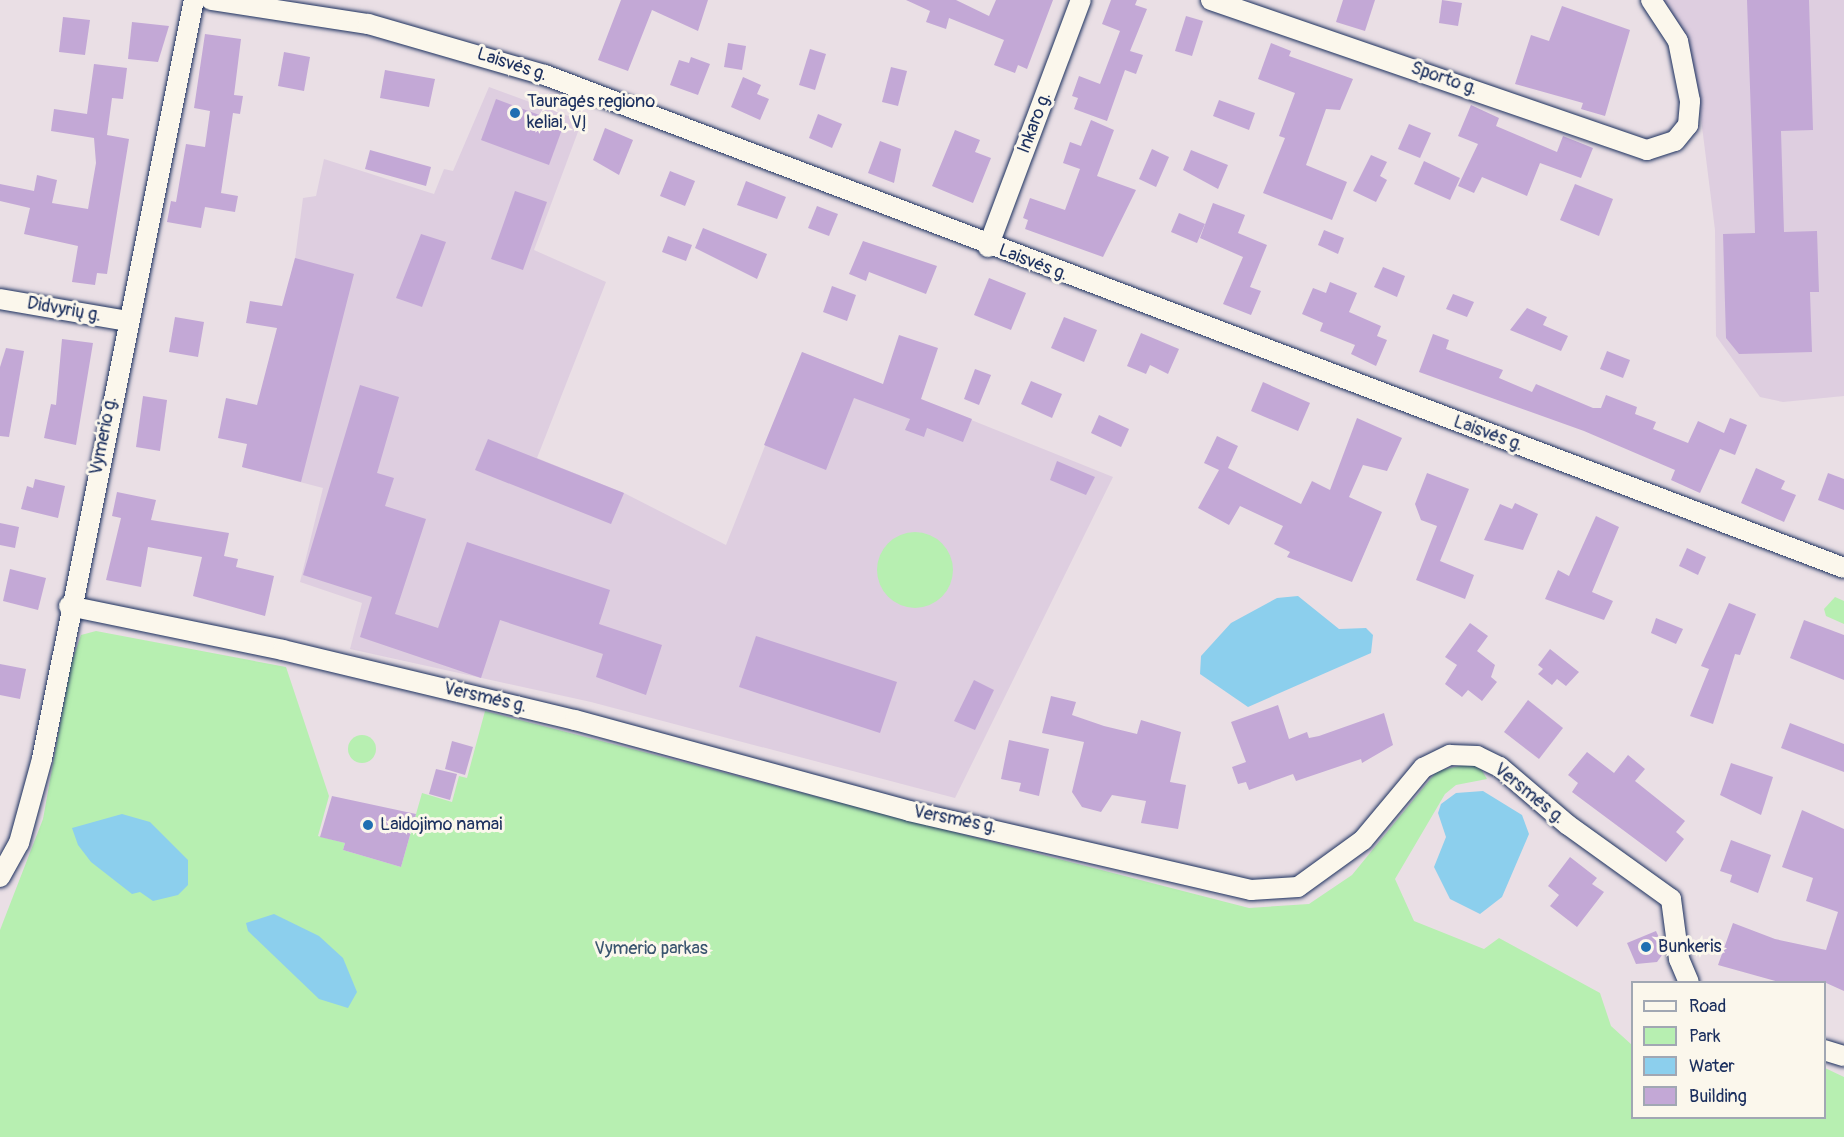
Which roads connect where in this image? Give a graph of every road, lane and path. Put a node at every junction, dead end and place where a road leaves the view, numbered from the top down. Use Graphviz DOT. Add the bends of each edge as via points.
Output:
graph roads {
  1 [pos="194,0"];
  2 [pos="211,0"];
  3 [pos="1082,0"];
  4 [pos="1211,0"];
  5 [pos="1651,0"];
  6 [pos="988,246"];
  7 [pos="0,299"];
  8 [pos="127,321"];
  9 [pos="1844,568"];
  10 [pos="69,606"];
  11 [pos="3,873"];
  12 [pos="1689,981"];
  13 [pos="1826,1051"];
  14 [pos="1844,1056"];
  1 -- 8 [label="street, Vymerio g."];
  2 -- 6 [label="street, Laisvės g." via="368,24 489,56"];
  3 -- 6 [label="street, Inkaro g."];
  4 -- 5 [label="street, Sporto g." via="1647,150 1676,141 1689,125 1687,73 1678,42"];
  6 -- 9 [label="street, Laisvės g."];
  7 -- 8 [label="street, Didvyrių g."];
  8 -- 10 [label="street, Vymerio g."];
  10 -- 11 [label="street, Vymerio g." via="35,790"];
  10 -- 12 [label="street, Versmės g." via="283,650 575,720 909,812 1251,890 1298,887 1363,840 1423,768 1450,755 1478,756 1500,767 1568,825 1671,899 1679,958"];
  13 -- 14 [label="street"];
}
